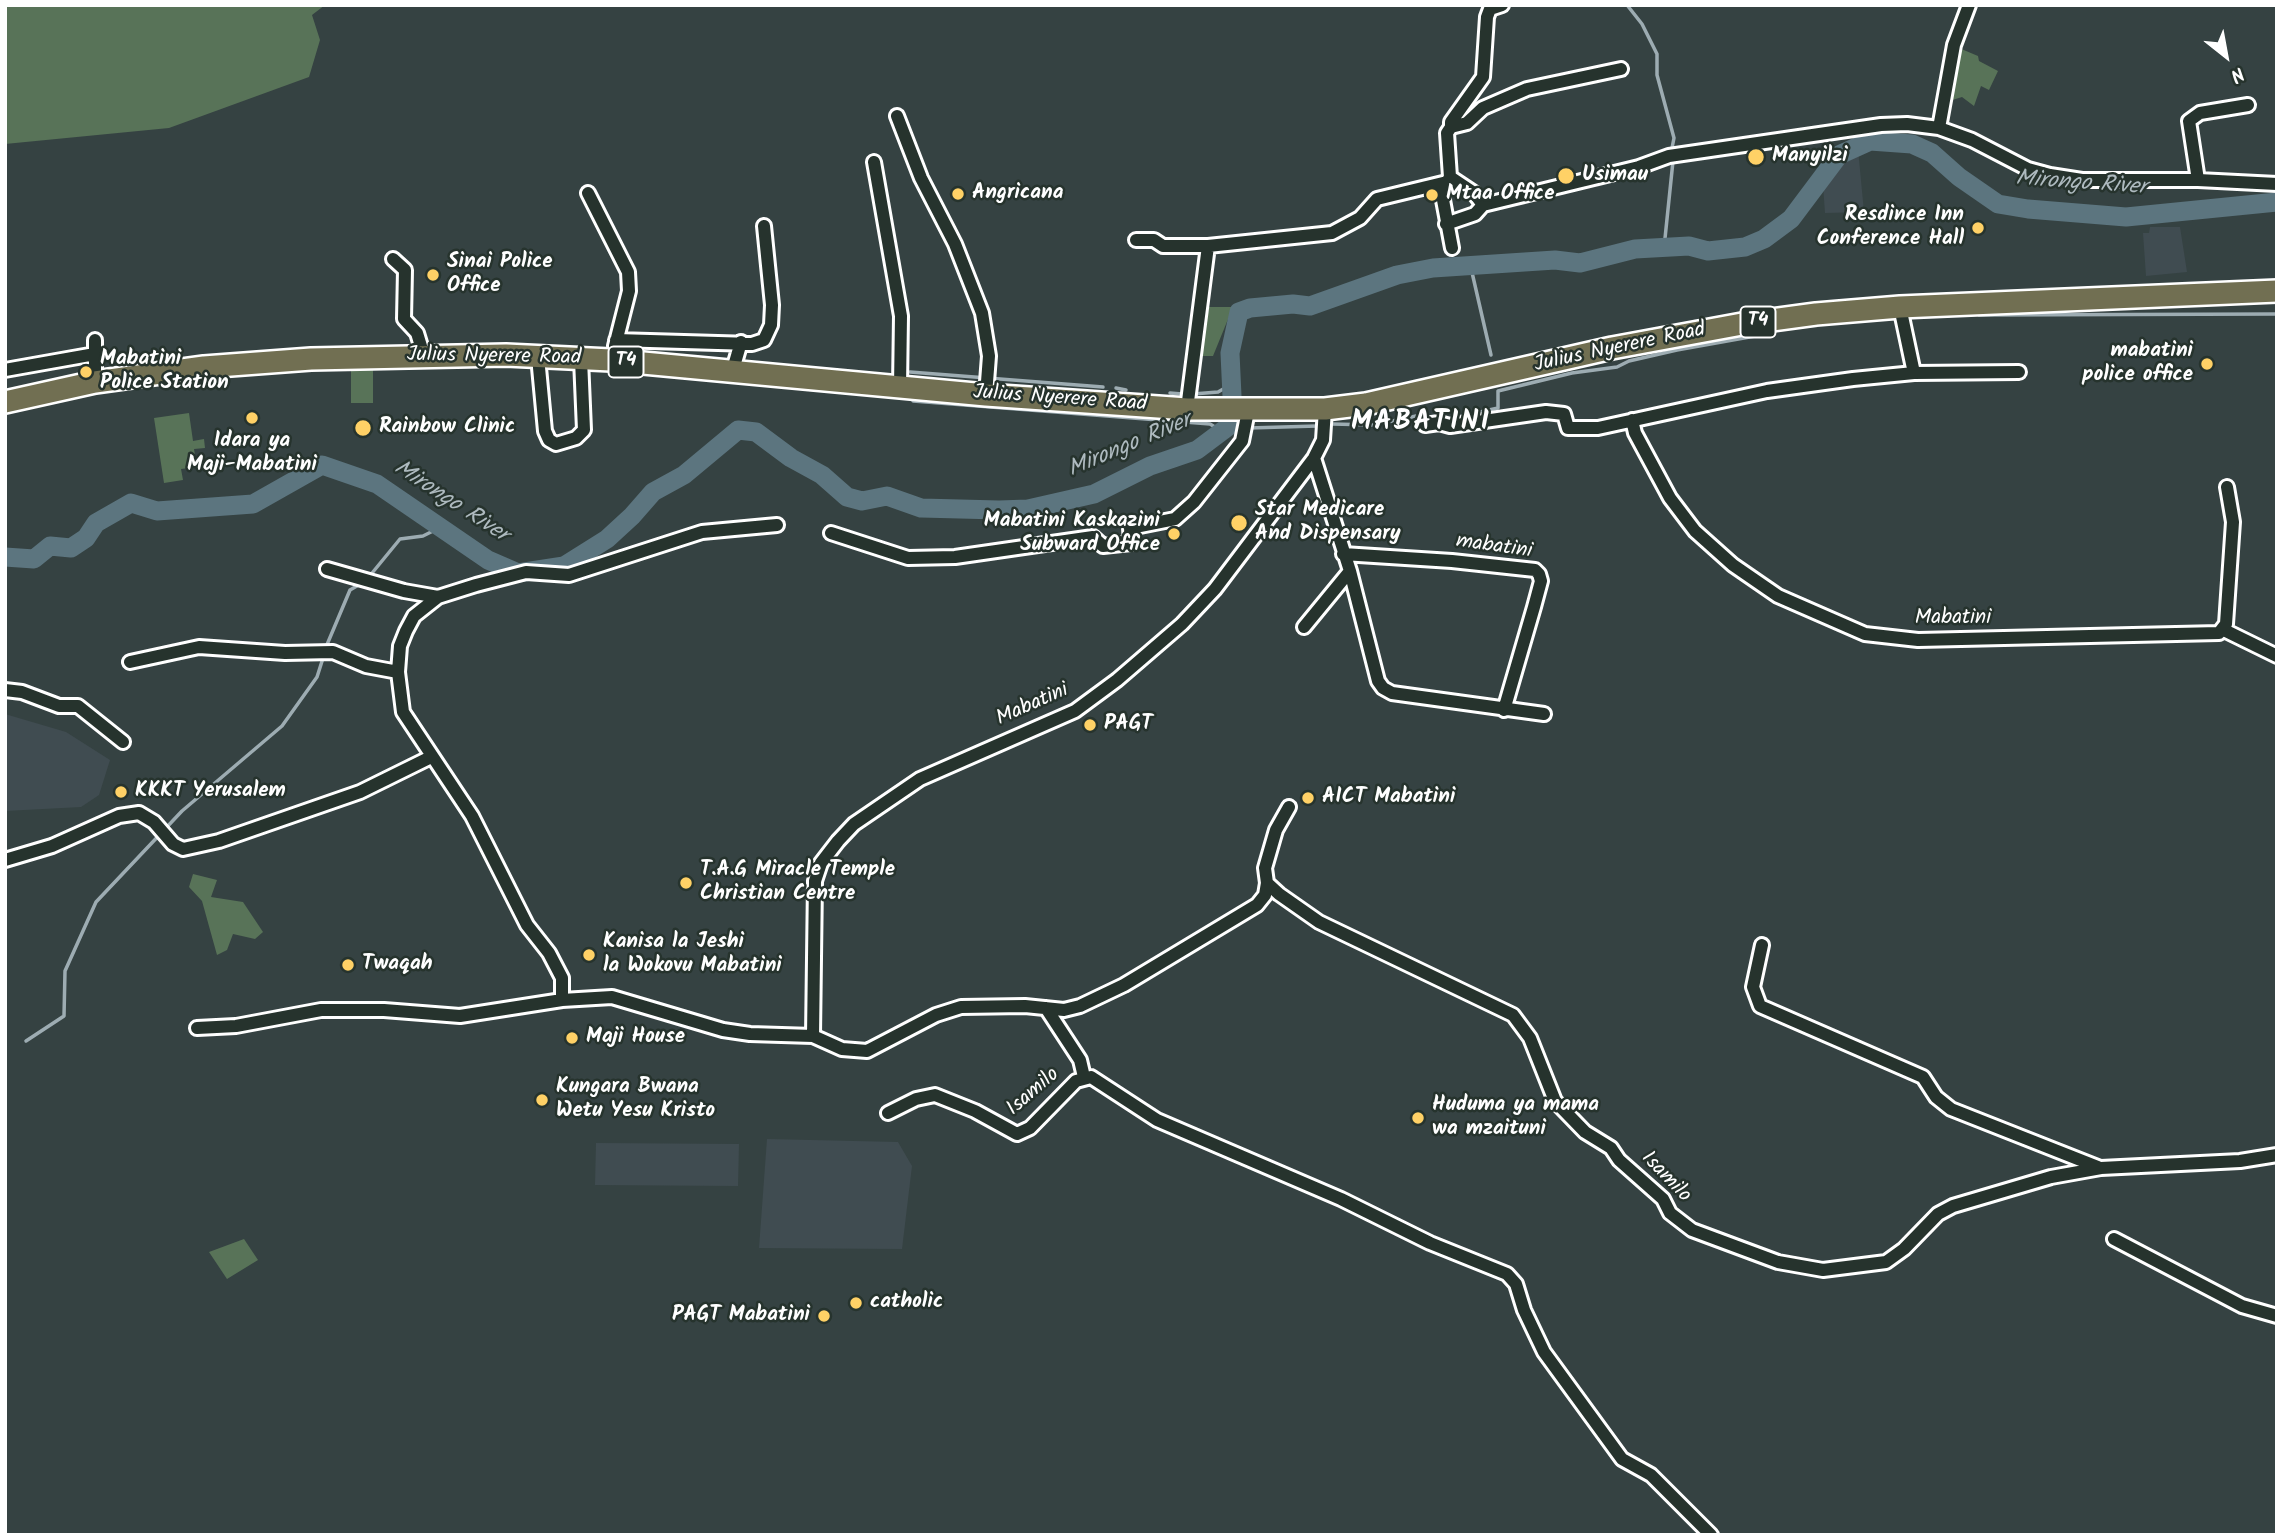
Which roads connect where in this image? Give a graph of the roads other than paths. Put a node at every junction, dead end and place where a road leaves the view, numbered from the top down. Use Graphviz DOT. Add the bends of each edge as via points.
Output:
graph roads {
  1 [pos="1502,5"];
  2 [pos="1969,5"];
  3 [pos="1621,69"];
  4 [pos="2248,105"];
  5 [pos="897,116"];
  6 [pos="1451,127"];
  7 [pos="1939,128"];
  8 [pos="874,162"];
  9 [pos="1445,180"];
  10 [pos="2198,180"];
  11 [pos="2277,184"];
  12 [pos="588,194"];
  13 [pos="1483,205"];
  14 [pos="1446,224"];
  15 [pos="764,226"];
  16 [pos="1136,240"];
  17 [pos="1208,246"];
  18 [pos="1452,248"];
  19 [pos="393,260"];
  20 [pos="2277,291"];
  21 [pos="1899,307"];
  22 [pos="95,340"];
  23 [pos="741,342"];
  24 [pos="614,350"];
  25 [pos="95,354"];
  26 [pos="424,356"];
  27 [pos="538,357"];
  28 [pos="581,359"];
  29 [pos="5,370"];
  30 [pos="2019,372"];
  31 [pos="732,373"];
  32 [pos="1914,373"];
  33 [pos="95,382"];
  34 [pos="988,383"];
  35 [pos="900,387"];
  36 [pos="5,401"];
  37 [pos="1325,409"];
  38 [pos="1187,410"];
  39 [pos="1632,420"];
  40 [pos="1247,423"];
  41 [pos="1425,425"];
  42 [pos="1314,458"];
  43 [pos="2227,487"];
  44 [pos="777,524"];
  45 [pos="831,533"];
  46 [pos="1343,554"];
  47 [pos="327,569"];
  48 [pos="1350,571"];
  49 [pos="438,597"];
  50 [pos="1304,627"];
  51 [pos="2224,630"];
  52 [pos="2277,656"];
  53 [pos="130,662"];
  54 [pos="398,672"];
  55 [pos="5,691"];
  56 [pos="1504,710"];
  57 [pos="1544,714"];
  58 [pos="123,742"];
  59 [pos="431,757"];
  60 [pos="1289,807"];
  61 [pos="5,860"];
  62 [pos="1267,883"];
  63 [pos="1762,946"];
  64 [pos="562,1000"];
  65 [pos="1046,1008"];
  66 [pos="197,1028"];
  67 [pos="813,1037"];
  68 [pos="1084,1077"];
  69 [pos="888,1113"];
  70 [pos="2277,1155"];
  71 [pos="2101,1168"];
  72 [pos="2114,1239"];
  73 [pos="2277,1316"];
  74 [pos="1711,1535"];
  1 -- 6 [label="street" via="1488,13 1483,77"];
  2 -- 7 [label="street" via="1954,45"];
  3 -- 6 [label="street" via="1508,95 1467,123"];
  4 -- 10 [label="street" via="2200,113 2189,121"];
  5 -- 34 [label="street" via="982,313"];
  6 -- 9 [label="street" via="1445,145"];
  7 -- 10 [label="street" via="2050,175 2116,181"];
  7 -- 13 [label="street" via="1881,125 1668,156"];
  8 -- 35 [label="street" via="901,316"];
  9 -- 13 [label="street" via="1474,193"];
  9 -- 14 [label="street"];
  9 -- 17 [label="street" via="1377,199 1360,218 1332,233"];
  10 -- 11 [label="street"];
  12 -- 24 [label="street" via="628,272 629,291"];
  13 -- 14 [label="street" via="1475,214"];
  14 -- 18 [label="street"];
  15 -- 23 [label="street" via="771,325 764,340"];
  16 -- 17 [label="street" via="1154,240 1163,246"];
  17 -- 38 [label="street"];
  19 -- 26 [label="street" via="405,270 404,318 417,333"];
  20 -- 21 [label="highway, Julius Nyerere Road / T4"];
  21 -- 32 [label="street"];
  21 -- 37 [label="highway, Julius Nyerere Road / T4" via="1742,324"];
  22 -- 25 [label="street"];
  23 -- 24 [label="street"];
  23 -- 31 [label="street"];
  24 -- 28 [label="highway, Julius Nyerere Road / T4"];
  24 -- 31 [label="highway, Julius Nyerere Road / T4"];
  25 -- 29 [label="street"];
  25 -- 33 [label="street"];
  26 -- 27 [label="highway, Julius Nyerere Road / T4"];
  26 -- 33 [label="highway, Julius Nyerere Road / T4" via="204,367"];
  27 -- 28 [label="highway, Julius Nyerere Road / T4"];
  27 -- 28 [label="street" via="545,430 556,444 576,438 585,426"];
  30 -- 32 [label="street"];
  31 -- 35 [label="highway, Julius Nyerere Road / T4"];
  32 -- 39 [label="street" via="1766,391"];
  33 -- 36 [label="highway, Julius Nyerere Road / T4"];
  34 -- 35 [label="highway, Julius Nyerere Road / T4"];
  34 -- 38 [label="highway, Julius Nyerere Road / T4"];
  37 -- 40 [label="highway, Julius Nyerere Road / T4"];
  37 -- 42 [label="street, Mabatini" via="1323,440"];
  38 -- 40 [label="highway, Julius Nyerere Road / T4"];
  39 -- 41 [label="street" via="1568,428 1564,414 1546,412 1450,426"];
  39 -- 51 [label="street, Mabatini" via="1671,498 1695,531 1778,596 1865,634 1918,640 2215,635"];
  40 -- 45 [label="street" via="1233,455 1185,511 1163,523 1130,528 1130,544 1103,546 1093,537 956,557 908,558"];
  42 -- 46 [label="street"];
  42 -- 67 [label="street, Mabatini" via="1215,589 1118,680 1075,711 919,779 854,824 838,841 821,863 815,881"];
  43 -- 51 [label="street" via="2232,522"];
  44 -- 49 [label="street" via="702,532 569,575 526,572"];
  46 -- 48 [label="street"];
  46 -- 56 [label="street, mabatini" via="1535,570 1541,581"];
  47 -- 49 [label="street"];
  48 -- 50 [label="street"];
  48 -- 56 [label="street" via="1383,688"];
  49 -- 54 [label="street" via="414,616 406,631"];
  51 -- 52 [label="street"];
  53 -- 54 [label="street" via="199,647 307,651 333,652 366,666"];
  54 -- 59 [label="street" via="403,712"];
  55 -- 58 [label="street" via="22,692 59,706 78,706"];
  56 -- 57 [label="street"];
  59 -- 61 [label="street" via="323,806 198,846 183,849 173,844 139,813 119,816 52,846"];
  59 -- 64 [label="street" via="472,816 527,925 549,953 562,978"];
  60 -- 62 [label="street" via="1267,853"];
  62 -- 65 [label="street" via="1257,905 1124,985 1080,1006"];
  62 -- 71 [label="street, Isamilo" via="1319,922 1513,1015 1530,1038 1555,1101 1585,1132 1611,1148 1663,1199 1670,1213 1692,1230 1778,1262 1823,1270 1885,1262 1953,1206 2051,1177"];
  63 -- 71 [label="street" via="1753,987 1760,1006 1923,1077 1951,1110"];
  64 -- 66 [label="street" via="460,1016 328,1009 236,1026"];
  64 -- 67 [label="street" via="612,997 723,1030"];
  65 -- 67 [label="street" via="954,1009 867,1051 842,1049"];
  65 -- 68 [label="street" via="1080,1060"];
  68 -- 69 [label="street, Isamilo" via="1030,1128 1017,1134 935,1095"];
  68 -- 74 [label="street, Isamilo" via="1098,1080 1157,1121 1507,1274 1516,1284 1544,1352 1622,1459 1651,1475"];
  70 -- 71 [label="street, Isamilo"];
  72 -- 73 [label="street" via="2242,1306"];
}
